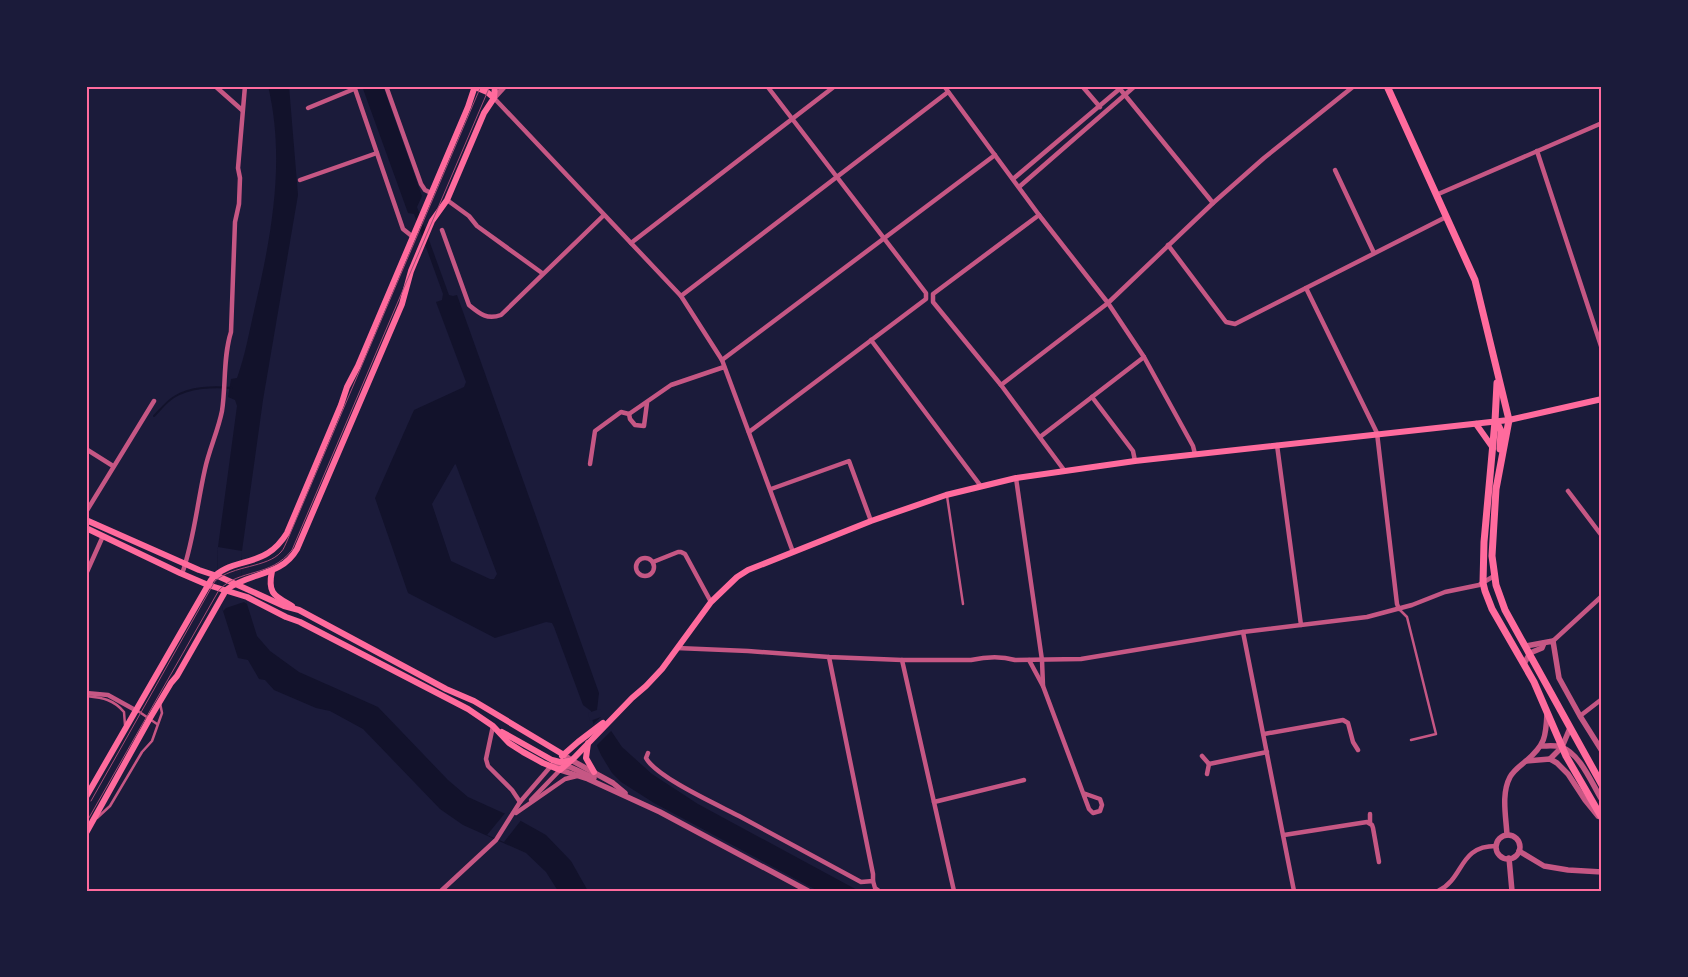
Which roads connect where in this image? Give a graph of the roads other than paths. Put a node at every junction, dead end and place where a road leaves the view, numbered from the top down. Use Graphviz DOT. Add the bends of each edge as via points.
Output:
graph roads {
  1 [pos="215,86"];
  2 [pos="244,86"];
  3 [pos="386,86"];
  4 [pos="496,86"];
  5 [pos="505,86"];
  6 [pos="767,86"];
  7 [pos="835,86"];
  8 [pos="944,86"];
  9 [pos="1082,86"];
  10 [pos="1135,86"];
  11 [pos="1354,86"];
  12 [pos="1387,86"];
  13 [pos="475,87"];
  14 [pos="354,88"];
  15 [pos="1122,88"];
  16 [pos="948,92"];
  17 [pos="1124,94"];
  18 [pos="494,98"];
  19 [pos="1099,106"];
  20 [pos="308,108"];
  21 [pos="242,110"];
  22 [pos="1104,112"];
  23 [pos="792,119"];
  24 [pos="1602,123"];
  25 [pos="1537,151"];
  26 [pos="377,153"];
  27 [pos="995,155"];
  28 [pos="1335,170"];
  29 [pos="836,176"];
  30 [pos="1013,179"];
  31 [pos="300,180"];
  32 [pos="1019,187"];
  33 [pos="431,193"];
  34 [pos="1436,195"];
  35 [pos="448,200"];
  36 [pos="1212,202"];
  37 [pos="604,215"];
  38 [pos="1039,215"];
  39 [pos="1446,216"];
  40 [pos="442,230"];
  41 [pos="413,237"];
  42 [pos="883,238"];
  43 [pos="631,243"];
  44 [pos="1168,245"];
  45 [pos="1374,253"];
  46 [pos="542,273"];
  47 [pos="1306,288"];
  48 [pos="681,296"];
  49 [pos="1108,303"];
  50 [pos="871,340"];
  51 [pos="1602,349"];
  52 [pos="1144,357"];
  53 [pos="722,360"];
  54 [pos="724,367"];
  55 [pos="1498,376"];
  56 [pos="1001,385"];
  57 [pos="1497,385"];
  58 [pos="1092,397"];
  59 [pos="1602,399"];
  60 [pos="154,401"];
  61 [pos="647,403"];
  62 [pos="629,414"];
  63 [pos="1509,420"];
  64 [pos="1495,421"];
  65 [pos="1476,424"];
  66 [pos="750,432"];
  67 [pos="1377,433"];
  68 [pos="1040,437"];
  69 [pos="1277,445"];
  70 [pos="1493,448"];
  71 [pos="86,449"];
  72 [pos="1195,454"];
  73 [pos="1135,461"];
  74 [pos="590,464"];
  75 [pos="114,466"];
  76 [pos="1064,470"];
  77 [pos="1016,478"];
  78 [pos="980,486"];
  79 [pos="771,489"];
  80 [pos="1496,490"];
  81 [pos="1568,491"];
  82 [pos="946,495"];
  83 [pos="86,512"];
  84 [pos="86,520"];
  85 [pos="871,521"];
  86 [pos="86,528"];
  87 [pos="103,536"];
  88 [pos="1602,536"];
  89 [pos="793,552"];
  90 [pos="653,562"];
  91 [pos="186,564"];
  92 [pos="272,571"];
  93 [pos="86,574"];
  94 [pos="182,574"];
  95 [pos="217,575"];
  96 [pos="1494,576"];
  97 [pos="1483,583"];
  98 [pos="240,584"];
  99 [pos="208,585"];
  100 [pos="222,589"];
  101 [pos="1602,596"];
  102 [pos="711,602"];
  103 [pos="963,604"];
  104 [pos="1399,609"];
  105 [pos="299,610"];
  106 [pos="1301,625"];
  107 [pos="330,627"];
  108 [pos="1244,632"];
  109 [pos="326,635"];
  110 [pos="1553,641"];
  111 [pos="1512,643"];
  112 [pos="364,645"];
  113 [pos="676,648"];
  114 [pos="1528,650"];
  115 [pos="359,653"];
  116 [pos="829,657"];
  117 [pos="902,660"];
  118 [pos="1029,660"];
  119 [pos="1042,660"];
  120 [pos="1524,664"];
  121 [pos="1043,686"];
  122 [pos="86,692"];
  123 [pos="86,696"];
  124 [pos="1602,699"];
  125 [pos="472,700"];
  126 [pos="160,702"];
  127 [pos="468,708"];
  128 [pos="136,711"];
  129 [pos="1547,713"];
  130 [pos="1580,716"];
  131 [pos="150,718"];
  132 [pos="158,724"];
  133 [pos="493,726"];
  134 [pos="1570,728"];
  135 [pos="123,734"];
  136 [pos="1264,734"];
  137 [pos="589,739"];
  138 [pos="1411,740"];
  139 [pos="1542,746"];
  140 [pos="1562,747"];
  141 [pos="1358,750"];
  142 [pos="1602,751"];
  143 [pos="1267,752"];
  144 [pos="648,753"];
  145 [pos="564,755"];
  146 [pos="1202,756"];
  147 [pos="1550,759"];
  148 [pos="570,760"];
  149 [pos="1526,761"];
  150 [pos="554,764"];
  151 [pos="1210,764"];
  152 [pos="562,768"];
  153 [pos="594,772"];
  154 [pos="1207,774"];
  155 [pos="577,776"];
  156 [pos="1024,780"];
  157 [pos="1602,785"];
  158 [pos="619,788"];
  159 [pos="1083,793"];
  160 [pos="86,797"];
  161 [pos="633,798"];
  162 [pos="1602,800"];
  163 [pos="520,802"];
  164 [pos="934,802"];
  165 [pos="525,806"];
  166 [pos="1370,814"];
  167 [pos="513,816"];
  168 [pos="1602,819"];
  169 [pos="91,824"];
  170 [pos="1370,824"];
  171 [pos="86,833"];
  172 [pos="1284,835"];
  173 [pos="1507,835"];
  174 [pos="1496,846"];
  175 [pos="1519,851"];
  176 [pos="1509,858"];
  177 [pos="1379,862"];
  178 [pos="1602,872"];
  179 [pos="873,881"];
  180 [pos="1512,889"];
  181 [pos="441,891"];
  182 [pos="808,891"];
  183 [pos="879,891"];
  184 [pos="954,891"];
  185 [pos="1294,891"];
  186 [pos="1438,891"];
  1 -- 21 [label="street"];
  2 -- 21 [label="street"];
  3 -- 33 [label="street" via="421,184"];
  4 -- 18 [label="main road"];
  5 -- 18 [label="street"];
  6 -- 23 [label="street"];
  7 -- 23 [label="street"];
  8 -- 16 [label="street"];
  9 -- 19 [label="street"];
  10 -- 17 [label="street"];
  11 -- 36 [label="street"];
  12 -- 34 [label="main road"];
  13 -- 18 [label="main road"];
  13 -- 33 [label="main road"];
  14 -- 20 [label="street"];
  14 -- 26 [label="street"];
  15 -- 17 [label="street"];
  15 -- 19 [label="street"];
  16 -- 27 [label="street"];
  16 -- 29 [label="street"];
  17 -- 22 [label="street"];
  17 -- 36 [label="street"];
  18 -- 35 [label="main road" via="484,113"];
  18 -- 37 [label="street"];
  19 -- 22 [label="street"];
  19 -- 30 [label="street"];
  21 -- 91 [label="street" via="239,204 235,222 234,285 225,388"];
  22 -- 32 [label="street"];
  23 -- 29 [label="street"];
  23 -- 43 [label="street"];
  24 -- 25 [label="street"];
  25 -- 34 [label="street"];
  25 -- 51 [label="street"];
  26 -- 31 [label="street"];
  26 -- 41 [label="street" via="403,229"];
  27 -- 30 [label="street"];
  27 -- 42 [label="street"];
  28 -- 45 [label="street"];
  29 -- 42 [label="street"];
  29 -- 48 [label="street"];
  30 -- 32 [label="street"];
  32 -- 38 [label="street"];
  33 -- 41 [label="main road"];
  34 -- 39 [label="main road"];
  35 -- 46 [label="street" via="477,226"];
  35 -- 92 [label="main road" via="432,221 402,304 300,545 290,560"];
  36 -- 44 [label="street"];
  37 -- 43 [label="street"];
  37 -- 46 [label="street"];
  38 -- 49 [label="street"];
  38 -- 56 [label="street" via="933,294 933,302"];
  39 -- 45 [label="street"];
  39 -- 55 [label="main road" via="1475,280"];
  40 -- 46 [label="street" via="469,305 479,313 492,318 501,315"];
  41 -- 95 [label="main road" via="287,533 266,555"];
  42 -- 50 [label="street" via="927,295"];
  42 -- 53 [label="street"];
  43 -- 48 [label="street"];
  44 -- 47 [label="street" via="1226,322 1235,324"];
  44 -- 49 [label="street"];
  45 -- 47 [label="street"];
  47 -- 67 [label="street"];
  48 -- 53 [label="street"];
  49 -- 52 [label="street"];
  49 -- 56 [label="street"];
  50 -- 66 [label="street"];
  50 -- 78 [label="street"];
  52 -- 58 [label="street"];
  52 -- 72 [label="street"];
  53 -- 54 [label="street"];
  54 -- 61 [label="street" via="671,385"];
  54 -- 66 [label="street"];
  55 -- 57 [label="main road"];
  55 -- 63 [label="main road"];
  56 -- 68 [label="street"];
  57 -- 63 [label="main road" via="1500,416"];
  57 -- 64 [label="main road"];
  58 -- 68 [label="street"];
  58 -- 73 [label="street" via="1133,451"];
  59 -- 63 [label="main road"];
  60 -- 75 [label="street"];
  61 -- 62 [label="street"];
  61 -- 62 [label="street" via="644,426 634,425"];
  62 -- 74 [label="street" via="621,412 595,431"];
  63 -- 64 [label="main road"];
  63 -- 80 [label="main road"];
  64 -- 65 [label="main road"];
  64 -- 70 [label="main road"];
  64 -- 80 [label="main road" via="1501,431"];
  65 -- 67 [label="main road"];
  65 -- 70 [label="main road"];
  66 -- 79 [label="street"];
  67 -- 69 [label="main road"];
  67 -- 104 [label="street"];
  68 -- 76 [label="street"];
  69 -- 72 [label="main road"];
  69 -- 106 [label="street"];
  70 -- 97 [label="main road"];
  71 -- 75 [label="street"];
  72 -- 73 [label="main road"];
  73 -- 76 [label="main road"];
  75 -- 83 [label="street"];
  76 -- 77 [label="main road"];
  77 -- 78 [label="main road"];
  77 -- 119 [label="street"];
  78 -- 82 [label="main road"];
  79 -- 85 [label="street" via="849,461"];
  79 -- 89 [label="street"];
  80 -- 96 [label="main road"];
  81 -- 88 [label="street"];
  82 -- 85 [label="main road"];
  82 -- 103 [label="lane"];
  84 -- 91 [label="main road"];
  85 -- 89 [label="main road"];
  86 -- 87 [label="main road"];
  87 -- 93 [label="street"];
  87 -- 94 [label="main road"];
  89 -- 102 [label="main road" via="748,570"];
  90 -- 102 [label="street" via="678,552 685,554"];
  91 -- 94 [label="street"];
  91 -- 95 [label="main road"];
  92 -- 98 [label="main road"];
  92 -- 105 [label="main road" via="271,591"];
  94 -- 99 [label="main road"];
  95 -- 98 [label="main road"];
  95 -- 99 [label="main road"];
  96 -- 97 [label="street"];
  96 -- 114 [label="main road" via="1501,601"];
  97 -- 104 [label="street" via="1445,592"];
  97 -- 111 [label="main road" via="1492,609"];
  98 -- 100 [label="main road"];
  98 -- 105 [label="main road"];
  99 -- 100 [label="main road"];
  99 -- 128 [label="main road"];
  100 -- 109 [label="main road" via="245,596"];
  100 -- 126 [label="main road" via="221,598"];
  101 -- 110 [label="street"];
  102 -- 113 [label="main road"];
  104 -- 106 [label="street" via="1367,617"];
  104 -- 138 [label="lane" via="1407,617 1436,734"];
  105 -- 107 [label="main road"];
  106 -- 108 [label="street"];
  107 -- 109 [label="main road"];
  107 -- 112 [label="main road"];
  108 -- 119 [label="street" via="1081,659"];
  108 -- 136 [label="street"];
  109 -- 115 [label="main road"];
  110 -- 114 [label="street" via="1544,643 1542,648"];
  110 -- 130 [label="street" via="1559,678"];
  111 -- 114 [label="street"];
  111 -- 120 [label="main road"];
  112 -- 115 [label="main road"];
  112 -- 125 [label="main road"];
  113 -- 116 [label="street"];
  113 -- 137 [label="main road" via="646,686"];
  114 -- 120 [label="street"];
  114 -- 134 [label="main road"];
  115 -- 127 [label="main road"];
  116 -- 117 [label="street"];
  116 -- 179 [label="street"];
  117 -- 118 [label="street"];
  117 -- 164 [label="street"];
  118 -- 119 [label="street"];
  118 -- 121 [label="street"];
  119 -- 121 [label="street"];
  120 -- 129 [label="main road"];
  121 -- 159 [label="street"];
  122 -- 128 [label="street" via="108,695"];
  123 -- 135 [label="lane" via="107,699 119,706 125,718"];
  124 -- 130 [label="street"];
  125 -- 127 [label="main road"];
  125 -- 145 [label="main road"];
  126 -- 131 [label="main road"];
  126 -- 132 [label="lane" via="162,713"];
  127 -- 133 [label="main road"];
  128 -- 131 [label="lane"];
  128 -- 135 [label="main road"];
  129 -- 139 [label="street"];
  129 -- 140 [label="main road"];
  130 -- 142 [label="street"];
  131 -- 132 [label="lane"];
  131 -- 169 [label="main road"];
  132 -- 169 [label="lane" via="152,741 110,806"];
  133 -- 150 [label="main road"];
  133 -- 163 [label="street" via="486,760 488,766"];
  134 -- 140 [label="street"];
  134 -- 157 [label="main road"];
  135 -- 160 [label="main road"];
  136 -- 141 [label="street" via="1343,720 1348,723"];
  136 -- 143 [label="street"];
  137 -- 145 [label="main road"];
  137 -- 148 [label="main road"];
  137 -- 153 [label="main road" via="586,758"];
  139 -- 140 [label="street"];
  139 -- 149 [label="street"];
  140 -- 147 [label="street"];
  140 -- 162 [label="street" via="1578,761"];
  140 -- 168 [label="main road"];
  143 -- 151 [label="street"];
  143 -- 172 [label="street"];
  144 -- 179 [label="street" via="648,762 695,794 860,882"];
  145 -- 148 [label="street"];
  145 -- 150 [label="main road"];
  146 -- 151 [label="street"];
  147 -- 149 [label="street"];
  147 -- 168 [label="street" via="1568,774"];
  148 -- 150 [label="main road"];
  148 -- 152 [label="main road"];
  148 -- 153 [label="street"];
  149 -- 173 [label="street" via="1514,770 1506,788"];
  150 -- 152 [label="main road"];
  150 -- 163 [label="street"];
  151 -- 154 [label="street"];
  152 -- 155 [label="street"];
  152 -- 158 [label="street" via="575,768"];
  152 -- 165 [label="street"];
  153 -- 158 [label="street"];
  155 -- 161 [label="street"];
  155 -- 165 [label="street" via="568,778"];
  156 -- 164 [label="street"];
  158 -- 161 [label="street"];
  159 -- 159 [label="street" via="1090,811 1100,811 1100,799"];
  161 -- 182 [label="street"];
  163 -- 167 [label="street"];
  164 -- 184 [label="street"];
  165 -- 167 [label="street"];
  166 -- 170 [label="street"];
  167 -- 181 [label="street" via="496,840"];
  169 -- 171 [label="main road"];
  170 -- 172 [label="street" via="1364,822"];
  170 -- 177 [label="street"];
  172 -- 185 [label="street"];
  173 -- 174 [label="street" via="1500,838"];
  173 -- 175 [label="street" via="1518,839"];
  174 -- 176 [label="street" via="1500,855"];
  174 -- 186 [label="street" via="1479,848 1471,853 1453,878"];
  175 -- 176 [label="street"];
  175 -- 178 [label="street" via="1544,866"];
  176 -- 180 [label="street"];
  179 -- 183 [label="street"];
}
